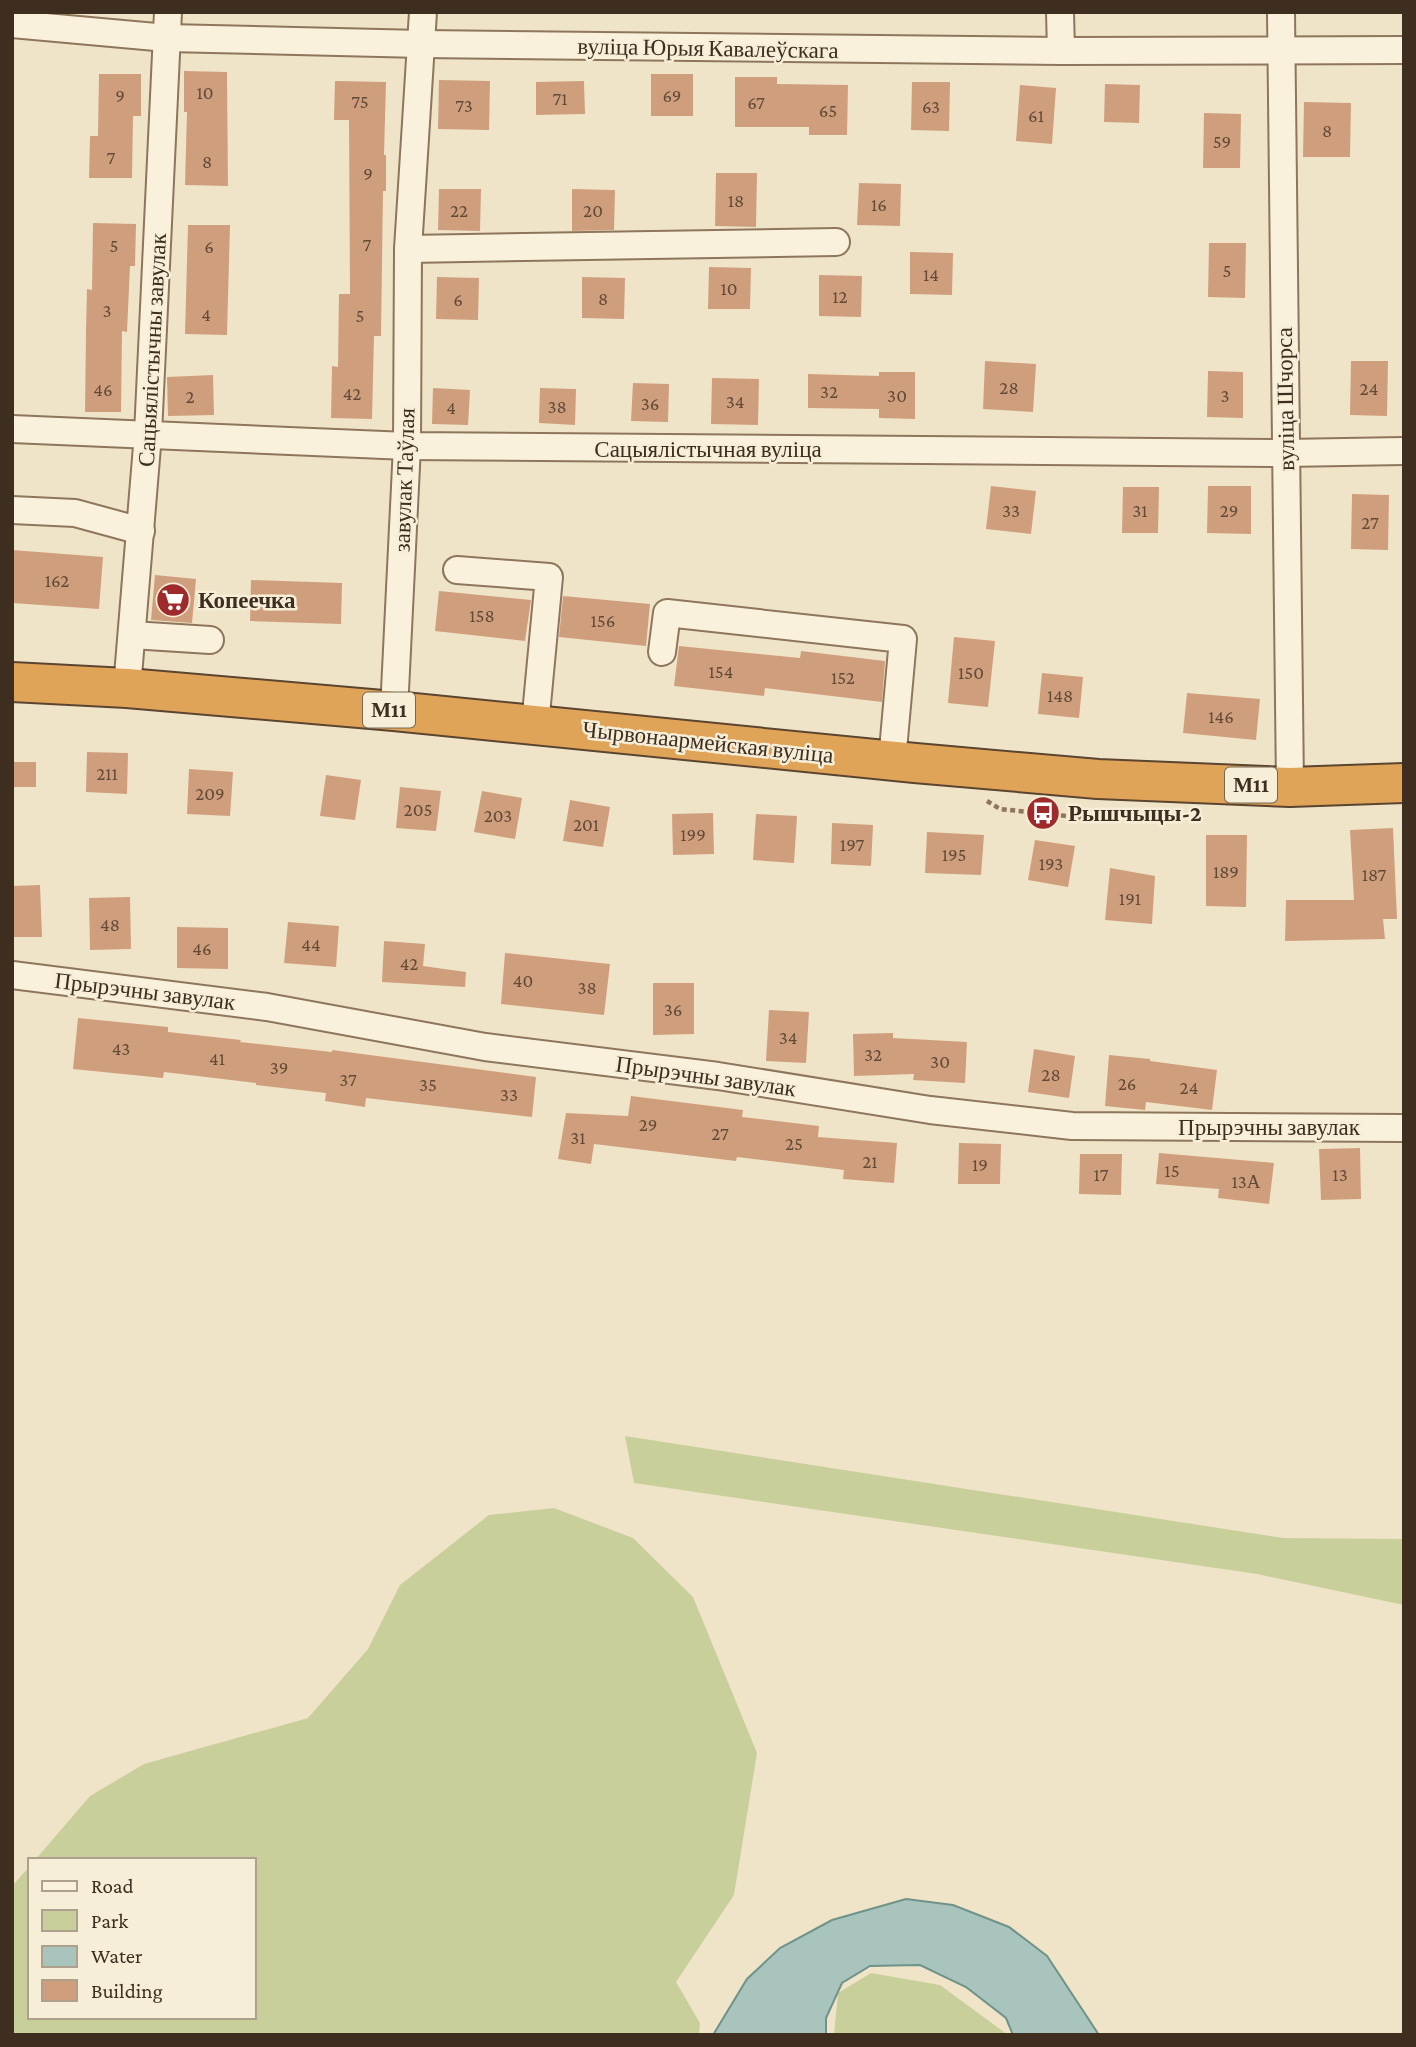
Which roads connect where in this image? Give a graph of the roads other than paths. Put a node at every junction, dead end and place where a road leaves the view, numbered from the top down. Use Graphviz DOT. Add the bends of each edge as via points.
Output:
graph roads {
  1 [pos="423,12"];
  2 [pos="1060,12"];
  3 [pos="1281,12"];
  4 [pos="12,24"];
  5 [pos="168,25"];
  6 [pos="422,44"];
  7 [pos="1404,50"];
  8 [pos="1060,51"];
  9 [pos="1282,51"];
  10 [pos="836,242"];
  11 [pos="408,249"];
  12 [pos="12,429"];
  13 [pos="148,434"];
  14 [pos="407,446"];
  15 [pos="1404,451"];
  16 [pos="1285,453"];
  17 [pos="12,510"];
  18 [pos="141,531"];
  19 [pos="457,570"];
  20 [pos="132,635"];
  21 [pos="210,640"];
  22 [pos="662,652"];
  23 [pos="12,682"];
  24 [pos="127,688"];
  25 [pos="394,711"];
  26 [pos="536,725"];
  27 [pos="892,761"];
  28 [pos="1404,783"];
  29 [pos="1290,787"];
  30 [pos="12,975"];
  31 [pos="1404,1128"];
  1 -- 6 [label="street, завулак Таўлая"];
  2 -- 8 [label="street"];
  3 -- 9 [label="street, вуліца Шчорса"];
  4 -- 5 [label="street, вуліца Юрыя Кавалеўскага"];
  5 -- 6 [label="street, вуліца Юрыя Кавалеўскага"];
  5 -- 13 [label="street, Сацыялістычны завулак"];
  6 -- 8 [label="street, вуліца Юрыя Кавалеўскага"];
  6 -- 11 [label="street, завулак Таўлая"];
  7 -- 9 [label="street, вуліца Юрыя Кавалеўскага"];
  8 -- 9 [label="street, вуліца Юрыя Кавалеўскага"];
  9 -- 16 [label="street, вуліца Шчорса"];
  10 -- 11 [label="street"];
  11 -- 14 [label="street, завулак Таўлая"];
  12 -- 13 [label="street, Сацыялістычная вуліца"];
  13 -- 14 [label="street, Сацыялістычная вуліца"];
  13 -- 18 [label="street, Сацыялістычны завулак"];
  14 -- 16 [label="street, Сацыялістычная вуліца"];
  14 -- 25 [label="street, завулак Таўлая"];
  15 -- 16 [label="street, Сацыялістычная вуліца"];
  16 -- 29 [label="street, вуліца Шчорса"];
  17 -- 18 [label="street" via="75,513"];
  18 -- 20 [label="street, Сацыялістычны завулак"];
  19 -- 26 [label="street" via="549,577"];
  20 -- 21 [label="street"];
  20 -- 24 [label="street, Сацыялістычны завулак"];
  22 -- 27 [label="street" via="667,613 903,639"];
  23 -- 24 [label="highway, Чырвонаармейская вуліца / М11"];
  24 -- 25 [label="highway, Чырвонаармейская вуліца / М11"];
  25 -- 26 [label="highway, Чырвонаармейская вуліца / М11"];
  26 -- 27 [label="highway, Чырвонаармейская вуліца / М11"];
  27 -- 29 [label="highway, Чырвонаармейская вуліца / М11" via="1098,779"];
  28 -- 29 [label="highway, Чырвонаармейская вуліца / М11"];
  30 -- 31 [label="street, Прырэчны завулак" via="267,1007 485,1046 1072,1126"];
}
